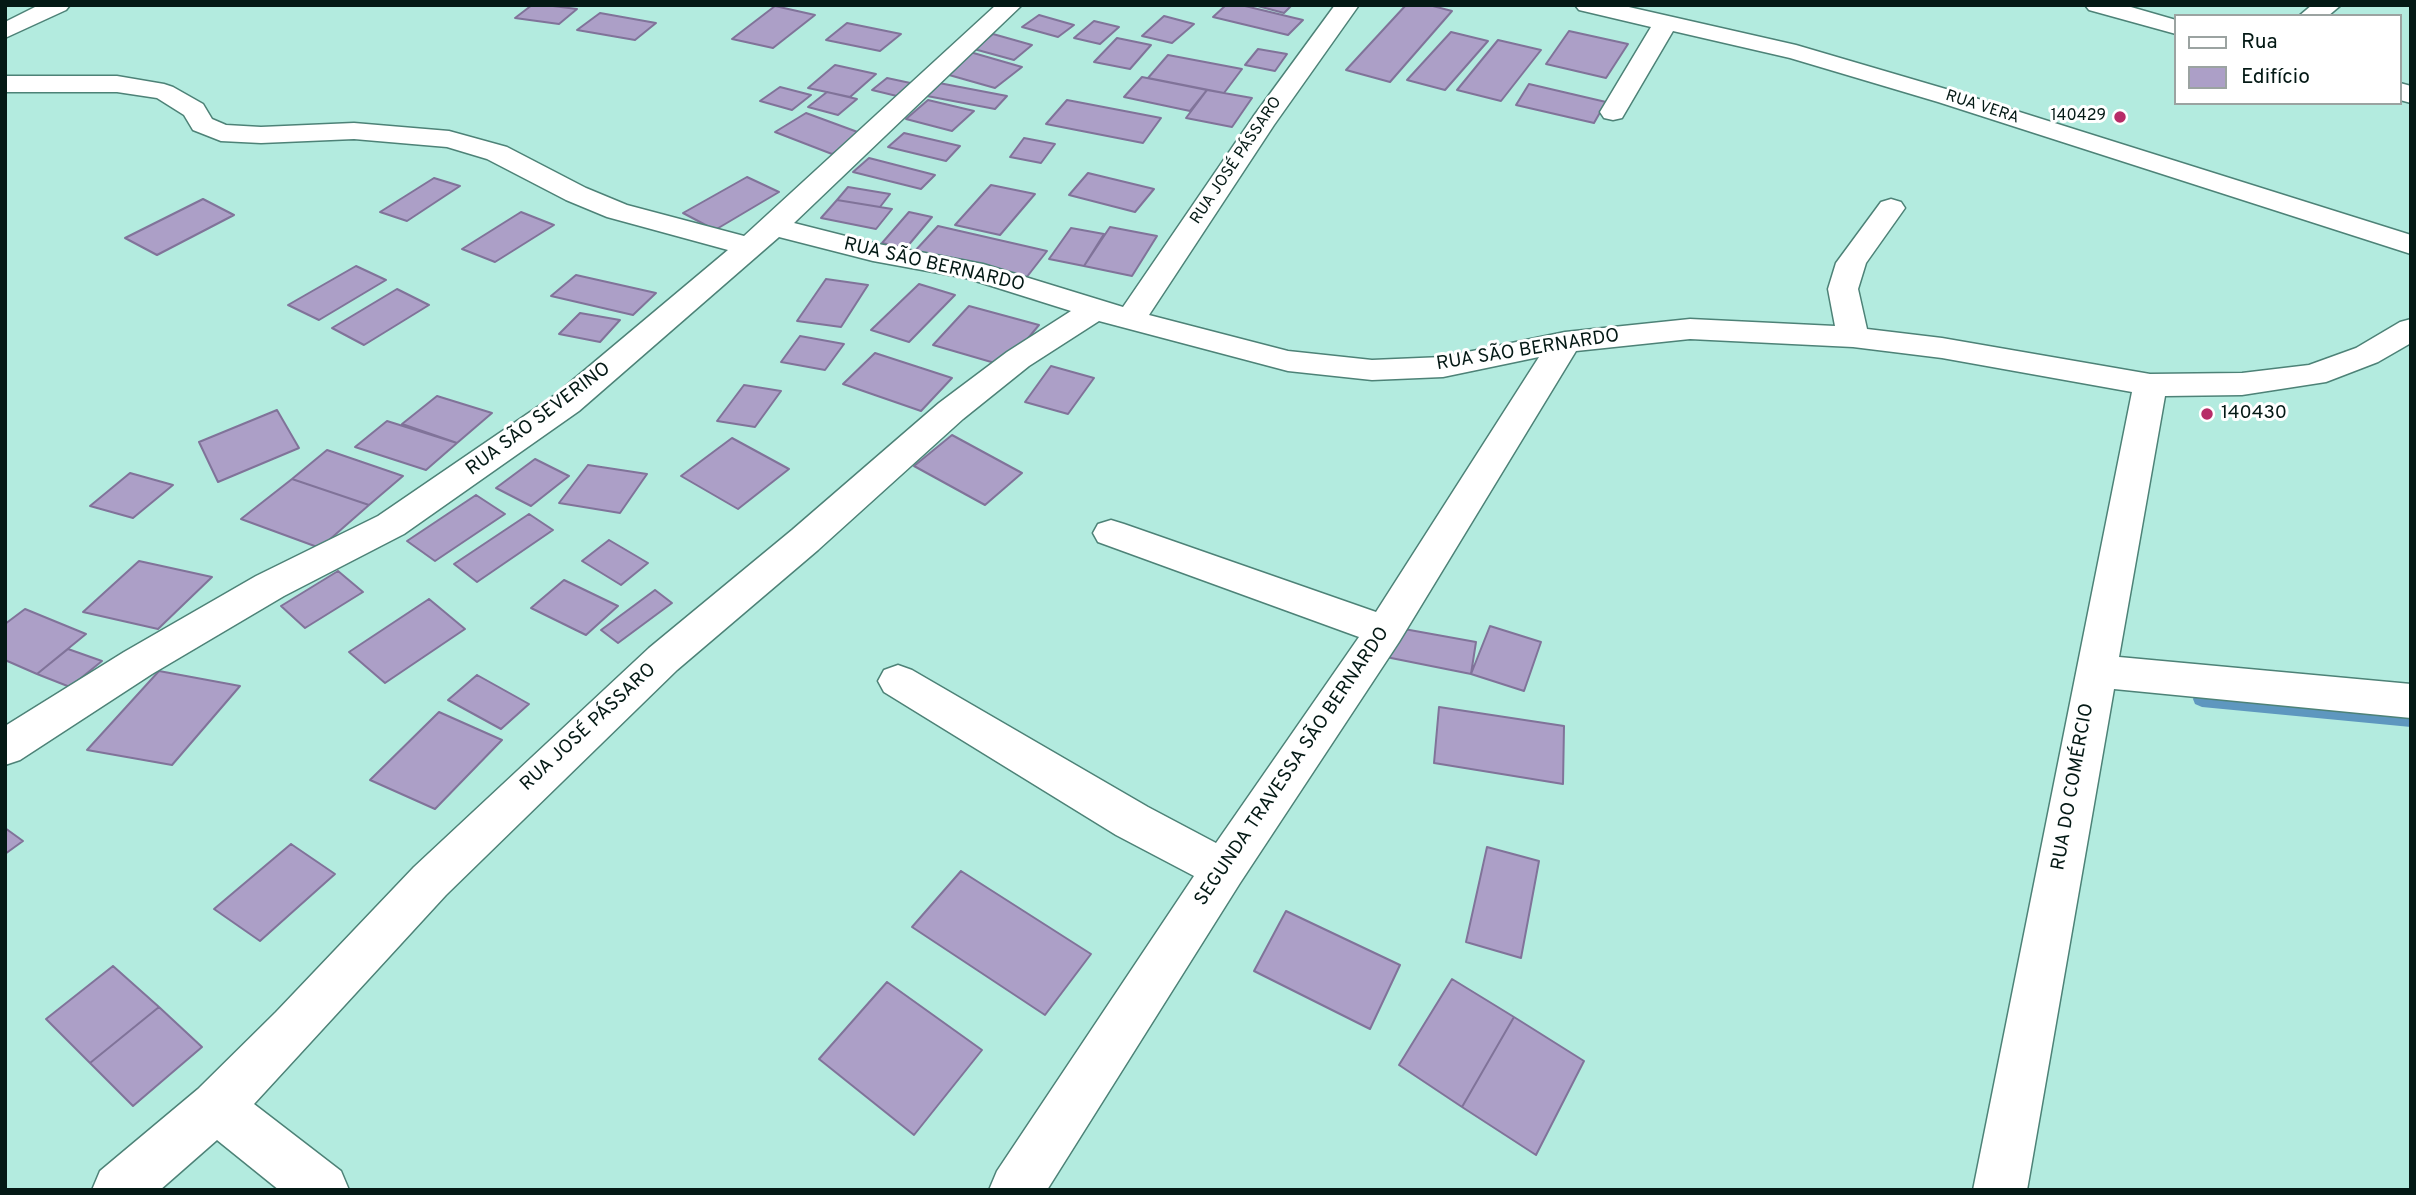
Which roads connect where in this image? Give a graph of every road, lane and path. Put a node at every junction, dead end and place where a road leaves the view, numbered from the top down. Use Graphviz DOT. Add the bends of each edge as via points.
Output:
graph roads {
  1 [pos="58,5"];
  2 [pos="1010,5"];
  3 [pos="1347,5"];
  4 [pos="1587,5"];
  5 [pos="2097,5"];
  6 [pos="1665,24"];
  7 [pos="2174,26"];
  8 [pos="5,31"];
  9 [pos="5,84"];
  10 [pos="1613,112"];
  11 [pos="1891,208"];
  12 [pos="762,237"];
  13 [pos="2411,245"];
  14 [pos="1113,315"];
  15 [pos="2411,329"];
  16 [pos="1853,337"];
  17 [pos="1565,342"];
  18 [pos="2150,385"];
  19 [pos="1111,533"];
  20 [pos="1385,631"];
  21 [pos="2096,671"];
  22 [pos="898,681"];
  23 [pos="2411,701"];
  24 [pos="5,748"];
  25 [pos="1224,869"];
  26 [pos="216,1107"];
  27 [pos="119,1190"];
  28 [pos="322,1190"];
  29 [pos="1016,1190"];
  30 [pos="2000,1190"];
  1 -- 8 [label="street"];
  2 -- 12 [label="street, RUA SÃO SEVERINO"];
  3 -- 14 [label="street, RUA JOSÉ PÁSSARO"];
  4 -- 6 [label="street, RUA VERA"];
  5 -- 7 [label="street"];
  6 -- 10 [label="street"];
  6 -- 13 [label="street, RUA VERA" via="1867,72"];
  9 -- 12 [label="street, RUA SÃO BERNARDO" via="117,84 164,92 194,110 202,124 221,133 354,131 449,139 497,153 617,211"];
  11 -- 16 [label="street" via="1851,263 1843,289"];
  12 -- 14 [label="street, RUA SÃO BERNARDO" via="972,271"];
  12 -- 24 [label="street, RUA SÃO SEVERINO" via="567,403 460,479 391,525 270,586 162,649"];
  14 -- 17 [label="street, RUA SÃO BERNARDO" via="1288,361 1372,370 1443,367"];
  14 -- 26 [label="street, RUA JOSÉ PÁSSARO" via="1018,359 951,411 663,659 430,880"];
  15 -- 18 [label="street, RUA SÃO BERNARDO" via="2367,355 2314,375 2242,384"];
  16 -- 17 [label="street, RUA SÃO BERNARDO" via="1690,329"];
  16 -- 18 [label="street, RUA SÃO BERNARDO"];
  17 -- 20 [label="street, SEGUNDA TRAVESSA SÃO BERNARDO"];
  18 -- 21 [label="street, RUA DO COMÉRCIO"];
  19 -- 20 [label="street"];
  20 -- 25 [label="street, SEGUNDA TRAVESSA SÃO BERNARDO"];
  21 -- 23 [label="street"];
  21 -- 30 [label="street, RUA DO COMÉRCIO"];
  22 -- 25 [label="street" via="1132,821"];
  25 -- 29 [label="street, SEGUNDA TRAVESSA SÃO BERNARDO"];
  26 -- 27 [label="street, RUA JOSÉ PÁSSARO"];
  26 -- 28 [label="street"];
}
